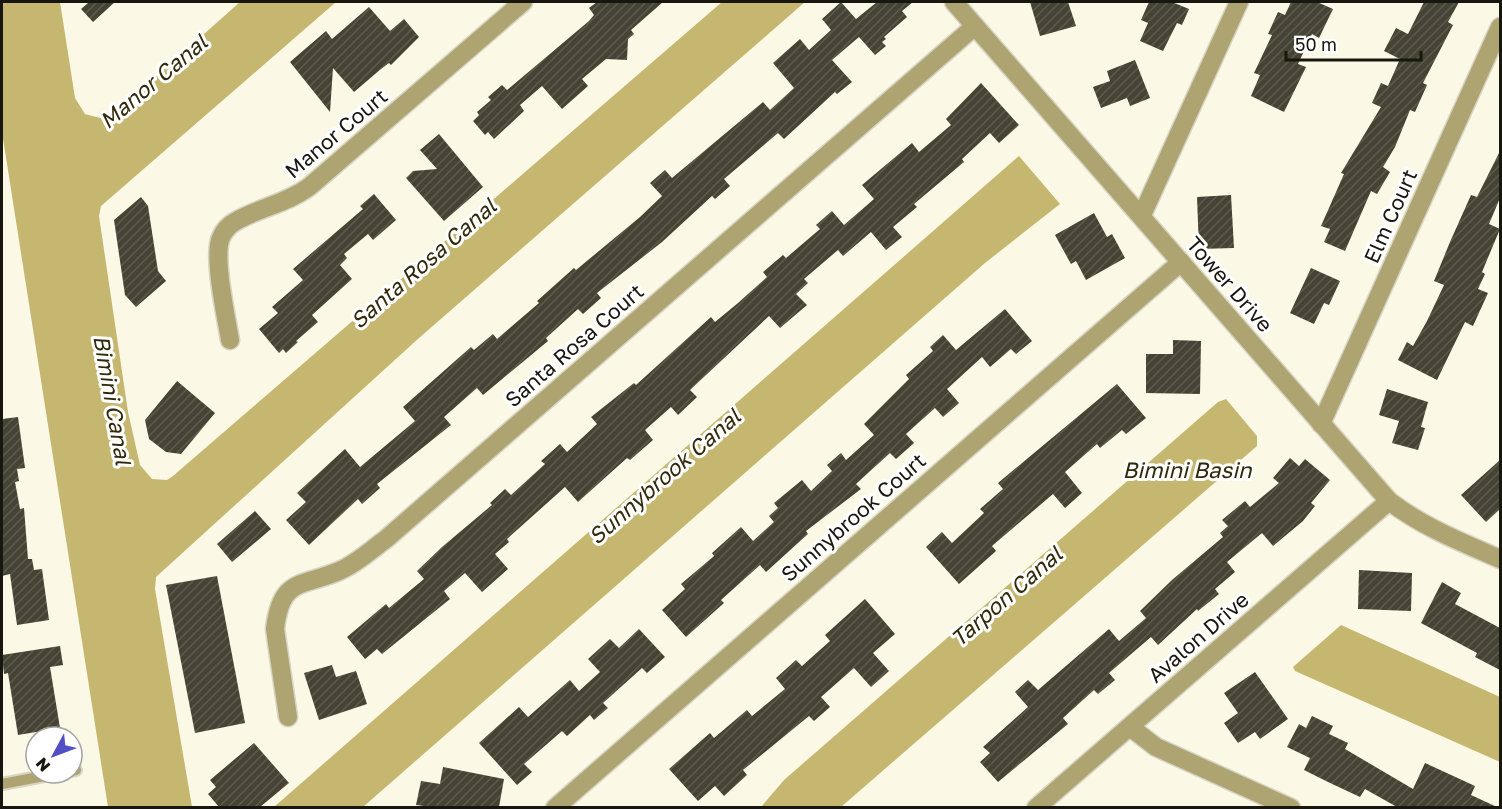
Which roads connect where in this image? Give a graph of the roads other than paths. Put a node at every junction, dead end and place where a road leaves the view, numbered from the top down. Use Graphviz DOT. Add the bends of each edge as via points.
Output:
graph roads {
  1 [pos="523,2"];
  2 [pos="1239,2"];
  3 [pos="960,4"];
  4 [pos="975,26"];
  5 [pos="1500,27"];
  6 [pos="1142,215"];
  7 [pos="1181,262"];
  8 [pos="230,340"];
  9 [pos="1321,424"];
  10 [pos="1389,501"];
  11 [pos="1500,560"];
  12 [pos="288,717"];
  13 [pos="1130,727"];
  14 [pos="24,780"];
  15 [pos="2,784"];
  16 [pos="555,807"];
  17 [pos="1036,807"];
  18 [pos="1291,807"];
  1 -- 8 [label="street, Manor Court" via="309,187 288,201 229,226 220,241 219,260"];
  2 -- 6 [label="street"];
  3 -- 4 [label="street, Tower Drive"];
  4 -- 6 [label="street, Tower Drive"];
  4 -- 12 [label="street, Santa Rosa Court" via="386,539 347,567 304,581 288,593 275,629"];
  5 -- 9 [label="street, Elm Court"];
  6 -- 7 [label="street, Tower Drive"];
  7 -- 9 [label="street, Tower Drive"];
  7 -- 16 [label="street, Sunnybrook Court"];
  9 -- 10 [label="street, Tower Drive"];
  10 -- 11 [label="street, Tower Drive" via="1412,518"];
  10 -- 13 [label="street, Avalon Drive"];
  13 -- 17 [label="street, Avalon Drive"];
  13 -- 18 [label="street" via="1156,747"];
  14 -- 15 [label="lane"];
}
